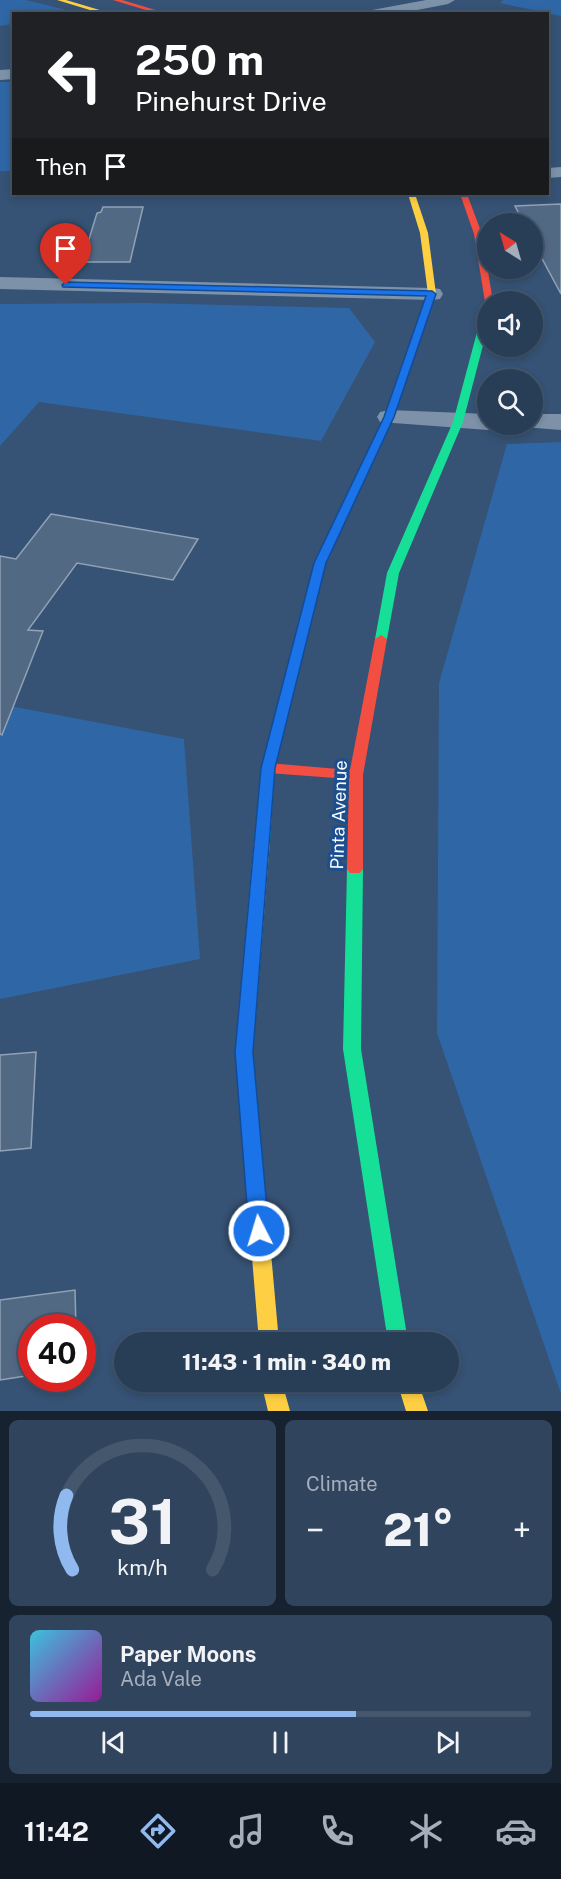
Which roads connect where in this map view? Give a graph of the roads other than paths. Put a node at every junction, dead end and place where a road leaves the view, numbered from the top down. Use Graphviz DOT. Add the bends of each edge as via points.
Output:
graph roads {
  1 [pos="60,0"];
  2 [pos="116,0"];
  3 [pos="448,0"];
  4 [pos="104,12"];
  5 [pos="160,12"];
  6 [pos="383,12"];
  7 [pos="411,195"];
  8 [pos="463,195"];
  9 [pos="0,283"];
  10 [pos="487,291"];
  11 [pos="432,294"];
  12 [pos="477,349"];
  13 [pos="389,417"];
  14 [pos="458,422"];
  15 [pos="477,422"];
  16 [pos="543,422"];
  17 [pos="561,422"];
  18 [pos="268,768"];
  19 [pos="356,775"];
  20 [pos="268,1332"];
  21 [pos="396,1332"];
  22 [pos="274,1392"];
  23 [pos="411,1392"];
  24 [pos="279,1411"];
  25 [pos="417,1411"];
  1 -- 4 [label="street"];
  2 -- 5 [label="street"];
  3 -- 6 [label="street"];
  7 -- 11 [label="street" via="424,233"];
  8 -- 10 [label="street" via="478,234"];
  9 -- 11 [label="street"];
  11 -- 13 [label="street"];
  12 -- 14 [label="street, Pinta Avenue"];
  13 -- 14 [label="street"];
  13 -- 18 [label="street" via="320,563"];
  14 -- 15 [label="street"];
  14 -- 19 [label="street, Pinta Avenue" via="393,573"];
  16 -- 17 [label="street"];
  18 -- 19 [label="street"];
  18 -- 20 [label="street" via="244,1052"];
  19 -- 21 [label="street, Pinta Avenue" via="352,1050"];
  22 -- 24 [label="street"];
  23 -- 25 [label="street"];
}
